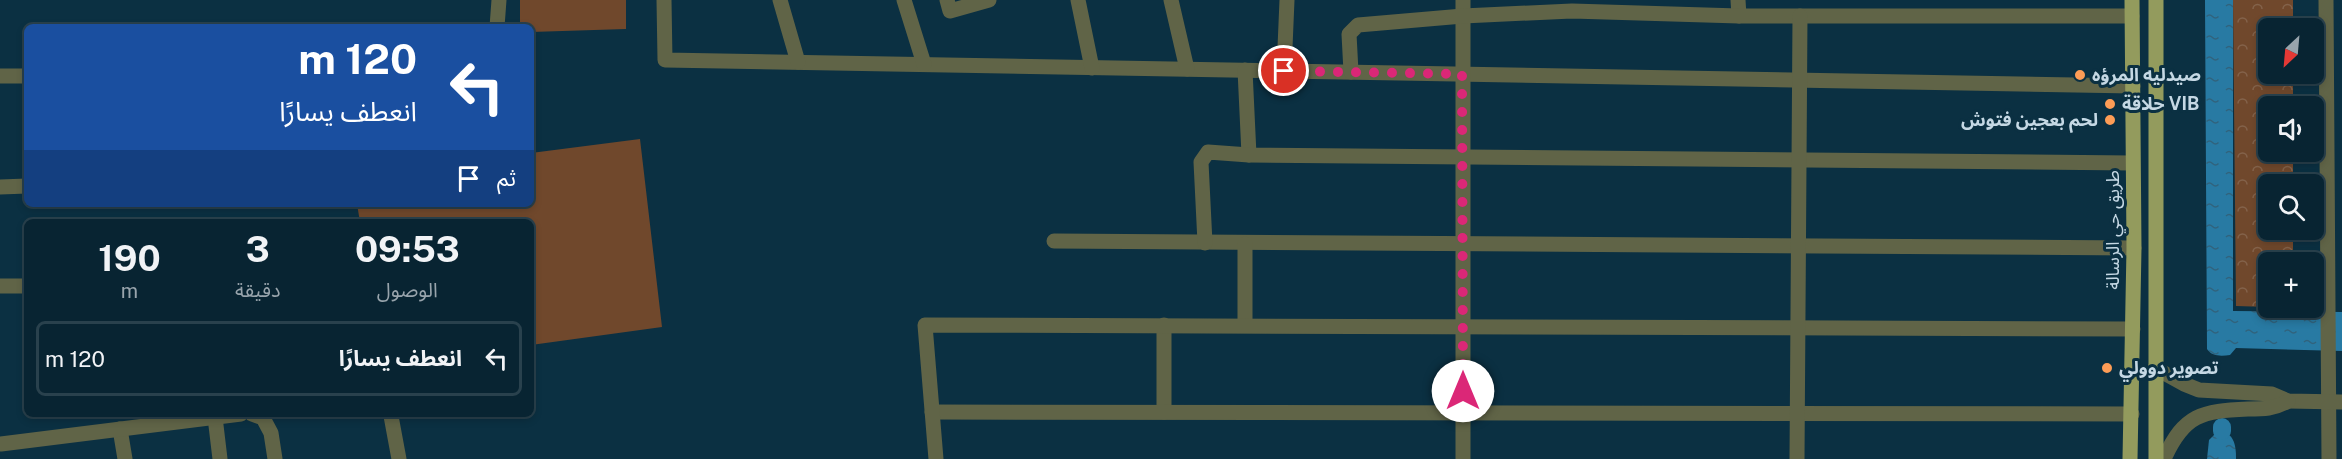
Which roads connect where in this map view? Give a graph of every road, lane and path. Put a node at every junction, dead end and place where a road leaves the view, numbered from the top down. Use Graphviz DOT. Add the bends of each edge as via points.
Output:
graph roads {
  1 [pos="499,0"];
  2 [pos="664,0"];
  3 [pos="780,0"];
  4 [pos="904,0"];
  5 [pos="947,0"];
  6 [pos="989,0"];
  7 [pos="1078,0"];
  8 [pos="1172,0"];
  9 [pos="1287,0"];
  10 [pos="1738,0"];
  11 [pos="1835,0"];
  12 [pos="2133,0"];
  13 [pos="2156,0"];
  14 [pos="2326,0"];
  15 [pos="1571,5"];
  16 [pos="1463,8"];
  17 [pos="1739,16"];
  18 [pos="1800,16"];
  19 [pos="1836,16"];
  20 [pos="2132,16"];
  21 [pos="497,24"];
  22 [pos="798,62"];
  23 [pos="924,64"];
  24 [pos="1092,68"];
  25 [pos="1186,69"];
  26 [pos="1245,70"];
  27 [pos="1284,71"];
  28 [pos="1351,72"];
  29 [pos="1462,74"];
  30 [pos="0,76"];
  31 [pos="24,76"];
  32 [pos="1799,80"];
  33 [pos="2133,86"];
  34 [pos="1249,155"];
  35 [pos="1463,157"];
  36 [pos="1799,160"];
  37 [pos="2132,163"];
  38 [pos="24,186"];
  39 [pos="0,187"];
  40 [pos="1054,241"];
  41 [pos="1205,243"];
  42 [pos="1245,244"];
  43 [pos="1462,245"];
  44 [pos="1798,247"];
  45 [pos="2134,248"];
  46 [pos="0,286"];
  47 [pos="24,286"];
  48 [pos="2332,303"];
  49 [pos="1164,325"];
  50 [pos="1245,325"];
  51 [pos="1463,326"];
  52 [pos="1798,328"];
  53 [pos="2133,329"];
  54 [pos="2155,368"];
  55 [pos="2288,401"];
  56 [pos="2335,402"];
  57 [pos="932,412"];
  58 [pos="1164,412"];
  59 [pos="1463,413"];
  60 [pos="1797,414"];
  61 [pos="2132,414"];
  62 [pos="215,417"];
  63 [pos="260,417"];
  64 [pos="391,417"];
  65 [pos="120,429"];
  66 [pos="1,448"];
  67 [pos="125,459"];
  68 [pos="220,459"];
  69 [pos="275,459"];
  70 [pos="399,459"];
  71 [pos="936,459"];
  72 [pos="1463,459"];
  73 [pos="1797,459"];
  74 [pos="2130,459"];
  75 [pos="2156,459"];
  76 [pos="2164,459"];
  77 [pos="2329,459"];
  1 -- 21 [label="street"];
  2 -- 22 [label="street" via="665,60"];
  3 -- 22 [label="street"];
  4 -- 23 [label="street"];
  5 -- 6 [label="street" via="950,11"];
  7 -- 24 [label="street"];
  8 -- 25 [label="street"];
  9 -- 27 [label="street"];
  10 -- 17 [label="street"];
  11 -- 19 [label="street"];
  12 -- 20 [label="main road, طريق حي الرسالة"];
  13 -- 54 [label="main road"];
  14 -- 48 [label="street"];
  15 -- 16 [label="street"];
  15 -- 17 [label="street"];
  16 -- 28 [label="street" via="1358,25 1349,34"];
  16 -- 29 [label="street"];
  17 -- 18 [label="street"];
  18 -- 19 [label="street"];
  18 -- 32 [label="street"];
  19 -- 20 [label="street"];
  20 -- 33 [label="main road, طريق حي الرسالة"];
  22 -- 23 [label="street"];
  23 -- 24 [label="street"];
  24 -- 25 [label="street"];
  25 -- 26 [label="street"];
  26 -- 27 [label="street"];
  26 -- 34 [label="street"];
  27 -- 28 [label="street"];
  28 -- 29 [label="street"];
  29 -- 32 [label="street"];
  29 -- 35 [label="street"];
  30 -- 31 [label="street"];
  32 -- 33 [label="street"];
  32 -- 36 [label="street"];
  33 -- 37 [label="main road, طريق حي الرسالة"];
  34 -- 35 [label="street"];
  34 -- 41 [label="street" via="1208,152 1201,162"];
  35 -- 36 [label="street"];
  35 -- 43 [label="street"];
  36 -- 37 [label="street"];
  36 -- 44 [label="street"];
  37 -- 45 [label="main road, طريق حي الرسالة"];
  38 -- 39 [label="street"];
  40 -- 41 [label="street"];
  41 -- 42 [label="street"];
  42 -- 43 [label="street"];
  42 -- 50 [label="street"];
  43 -- 44 [label="street"];
  43 -- 51 [label="street"];
  44 -- 45 [label="street"];
  44 -- 52 [label="street"];
  45 -- 53 [label="main road, طريق حي الرسالة"];
  46 -- 47 [label="street"];
  48 -- 56 [label="street" via="2329,366"];
  49 -- 50 [label="street"];
  49 -- 57 [label="street" via="925,325"];
  49 -- 58 [label="street"];
  50 -- 51 [label="street"];
  51 -- 52 [label="street"];
  51 -- 59 [label="street"];
  52 -- 53 [label="street"];
  52 -- 60 [label="street"];
  53 -- 61 [label="main road, طريق حي الرسالة"];
  54 -- 55 [label="street" via="2199,390 2272,394"];
  54 -- 75 [label="main road"];
  55 -- 56 [label="street"];
  55 -- 76 [label="street" via="2274,408 2204,412 2178,433"];
  56 -- 77 [label="street"];
  57 -- 58 [label="street"];
  57 -- 71 [label="street"];
  58 -- 59 [label="street"];
  59 -- 60 [label="street"];
  59 -- 72 [label="street"];
  60 -- 61 [label="street"];
  60 -- 73 [label="street"];
  61 -- 74 [label="main road, طريق حي الرسالة"];
  62 -- 65 [label="street"];
  62 -- 68 [label="street"];
  63 -- 69 [label="street" via="271,433"];
  64 -- 70 [label="street"];
  65 -- 66 [label="street"];
  65 -- 67 [label="street"];
}
